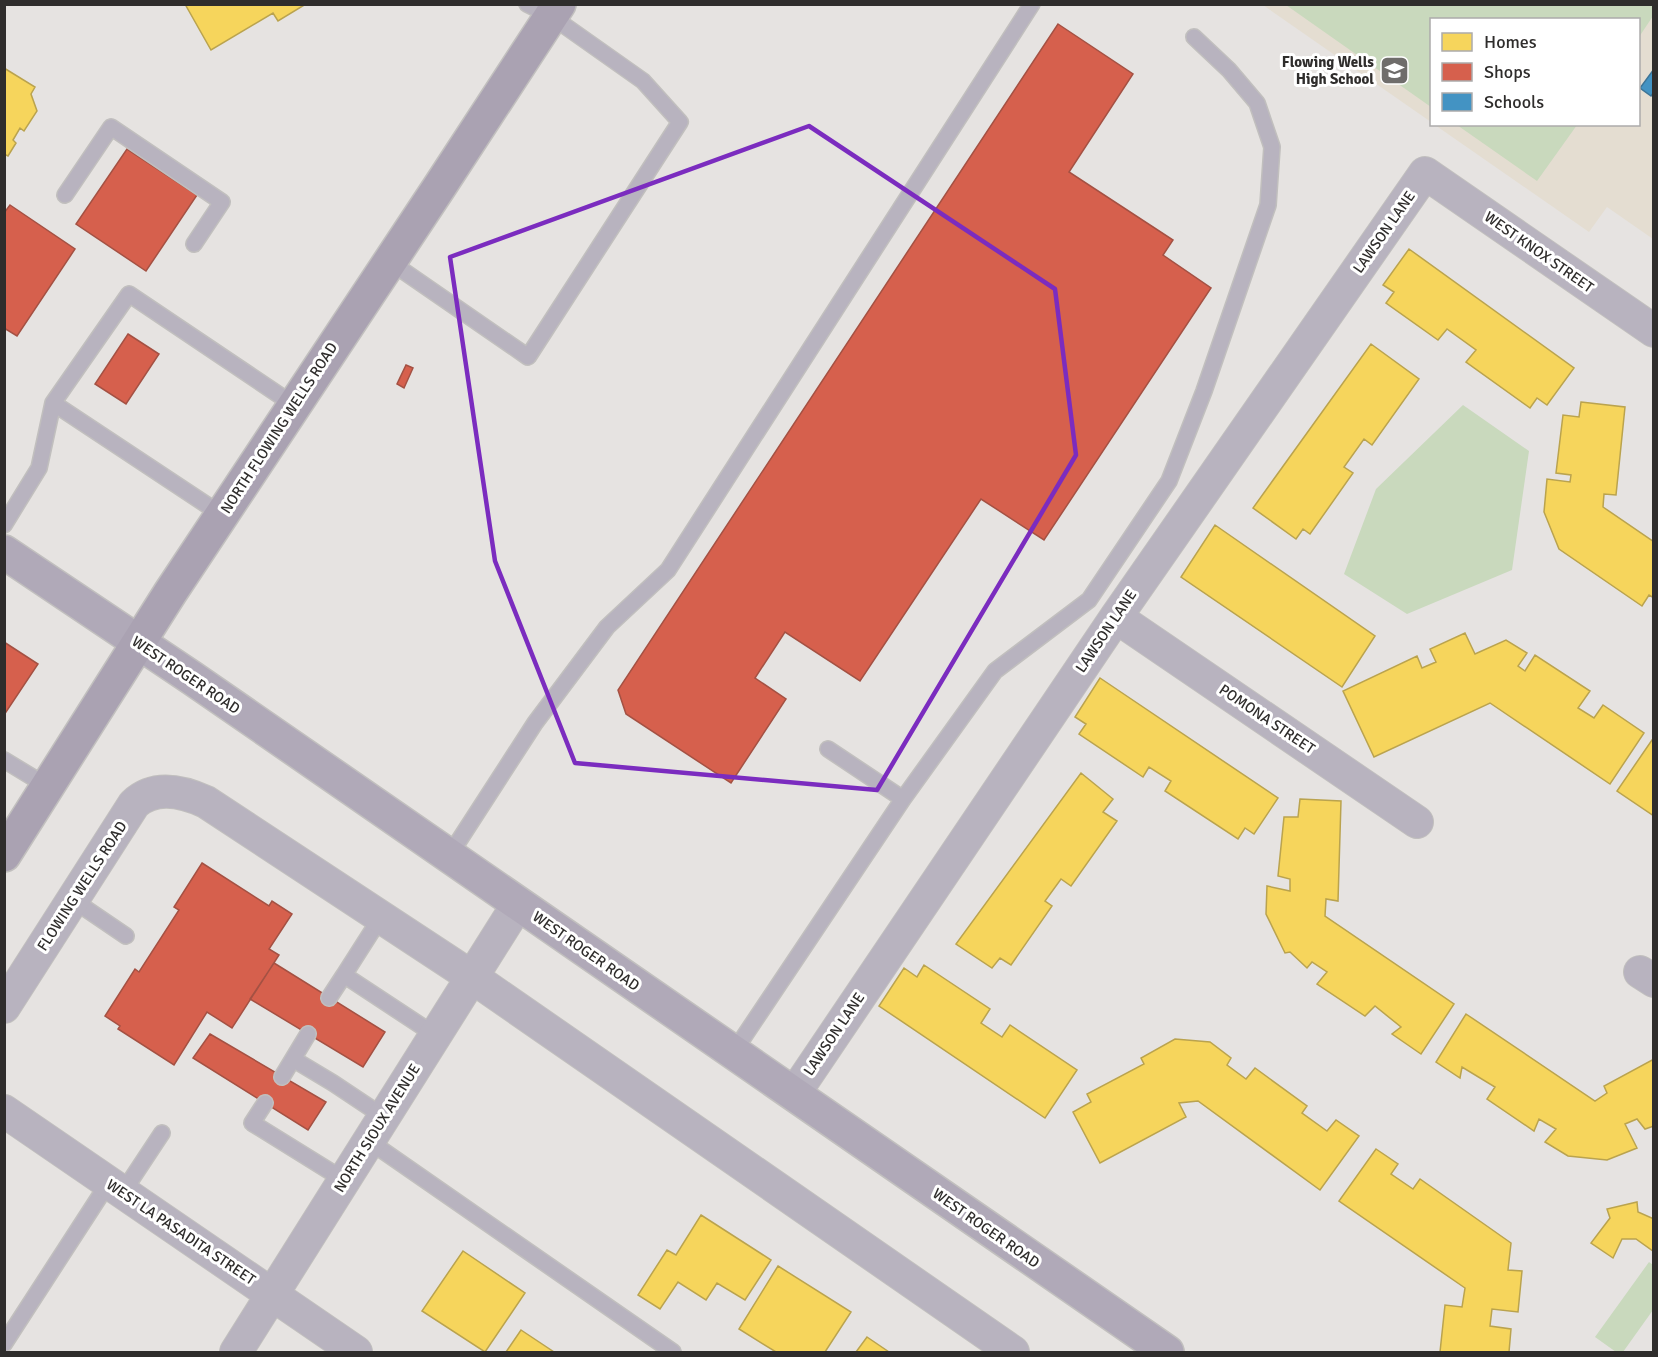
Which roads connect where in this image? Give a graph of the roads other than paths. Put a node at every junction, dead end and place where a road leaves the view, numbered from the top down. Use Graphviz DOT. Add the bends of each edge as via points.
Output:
graph roads {
  1 [pos="1032,4"];
  2 [pos="545,8"];
  3 [pos="1194,37"];
  4 [pos="1425,173"];
  5 [pos="65,195"];
  6 [pos="194,244"];
  7 [pos="389,261"];
  8 [pos="1653,331"];
  9 [pos="52,403"];
  10 [pos="294,405"];
  11 [pos="222,515"];
  12 [pos="4,525"];
  13 [pos="4,552"];
  14 [pos="1116,617"];
  15 [pos="138,643"];
  16 [pos="828,749"];
  17 [pos="4,760"];
  18 [pos="47,786"];
  19 [pos="903,799"];
  20 [pos="1417,822"];
  21 [pos="4,855"];
  22 [pos="449,856"];
  23 [pos="73,900"];
  24 [pos="518,904"];
  25 [pos="381,917"];
  26 [pos="126,936"];
  27 [pos="344,975"];
  28 [pos="472,977"];
  29 [pos="329,998"];
  30 [pos="4,1007"];
  31 [pos="308,1034"];
  32 [pos="435,1035"];
  33 [pos="733,1053"];
  34 [pos="293,1059"];
  35 [pos="282,1077"];
  36 [pos="794,1094"];
  37 [pos="265,1103"];
  38 [pos="4,1112"];
  39 [pos="376,1129"];
  40 [pos="162,1133"];
  41 [pos="344,1180"];
  42 [pos="116,1187"];
  43 [pos="273,1295"];
  44 [pos="4,1344"];
  45 [pos="236,1353"];
  46 [pos="356,1353"];
  47 [pos="673,1353"];
  48 [pos="1013,1353"];
  49 [pos="1167,1353"];
  1 -- 22 [label="lane" via="668,570 607,627 535,723"];
  2 -- 7 [label="main road, NORTH FLOWING WELLS ROAD"];
  2 -- 7 [label="lane" via="643,81 680,122 528,357"];
  3 -- 19 [label="lane" via="1229,69 1257,103 1272,147 1268,205 1204,391 1169,481 1089,600 995,671"];
  4 -- 8 [label="street, WEST KNOX STREET"];
  4 -- 14 [label="street, LAWSON LANE"];
  5 -- 6 [label="lane" via="111,127 222,202"];
  7 -- 10 [label="main road, NORTH FLOWING WELLS ROAD"];
  9 -- 10 [label="lane" via="129,294"];
  9 -- 11 [label="lane"];
  9 -- 12 [label="lane" via="39,468"];
  10 -- 11 [label="main road, NORTH FLOWING WELLS ROAD"];
  11 -- 15 [label="main road, NORTH FLOWING WELLS ROAD"];
  13 -- 15 [label="street, WEST ROGER ROAD"];
  14 -- 20 [label="street, POMONA STREET"];
  14 -- 36 [label="street, LAWSON LANE"];
  15 -- 18 [label="main road, NORTH FLOWING WELLS ROAD"];
  15 -- 22 [label="street, WEST ROGER ROAD"];
  16 -- 19 [label="lane"];
  17 -- 18 [label="lane"];
  18 -- 21 [label="main road, NORTH FLOWING WELLS ROAD"];
  19 -- 33 [label="lane"];
  22 -- 24 [label="street, WEST ROGER ROAD"];
  23 -- 25 [label="street, FLOWING WELLS ROAD" via="134,804 142,796 177,792 206,802"];
  23 -- 26 [label="lane"];
  23 -- 30 [label="street, FLOWING WELLS ROAD"];
  24 -- 28 [label="street, NORTH SIOUX AVENUE"];
  24 -- 33 [label="street, WEST ROGER ROAD"];
  25 -- 27 [label="lane"];
  25 -- 28 [label="street"];
  27 -- 29 [label="lane"];
  27 -- 32 [label="lane"];
  28 -- 32 [label="street, NORTH SIOUX AVENUE"];
  28 -- 48 [label="street"];
  31 -- 34 [label="lane"];
  32 -- 39 [label="street, NORTH SIOUX AVENUE"];
  33 -- 36 [label="street, WEST ROGER ROAD"];
  34 -- 35 [label="lane"];
  34 -- 39 [label="lane"];
  36 -- 49 [label="street, WEST ROGER ROAD"];
  37 -- 41 [label="lane" via="252,1123"];
  38 -- 42 [label="street, WEST LA PASADITA STREET"];
  39 -- 41 [label="street, NORTH SIOUX AVENUE"];
  39 -- 47 [label="lane"];
  40 -- 42 [label="lane"];
  41 -- 43 [label="street, NORTH SIOUX AVENUE"];
  42 -- 43 [label="street, WEST LA PASADITA STREET"];
  42 -- 44 [label="lane"];
  43 -- 45 [label="street, NORTH SIOUX AVENUE"];
  43 -- 46 [label="street, WEST LA PASADITA STREET"];
}
